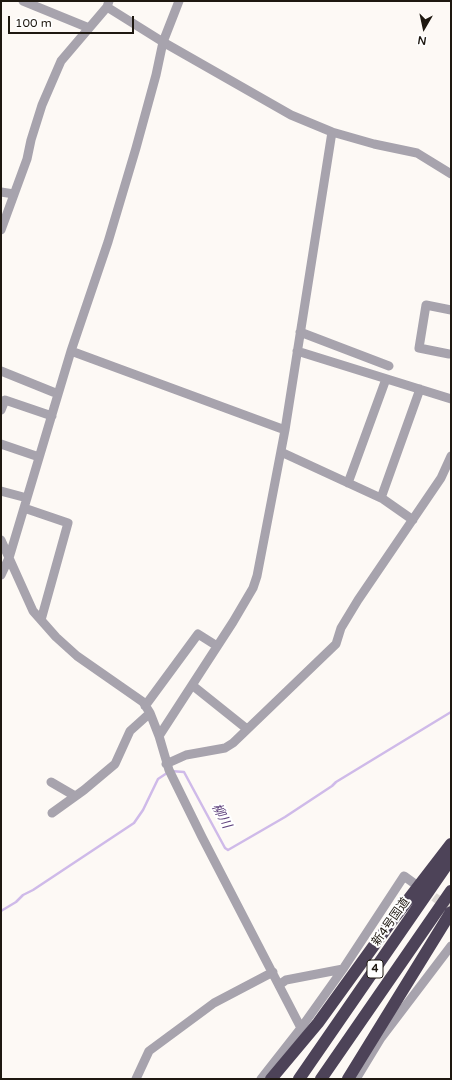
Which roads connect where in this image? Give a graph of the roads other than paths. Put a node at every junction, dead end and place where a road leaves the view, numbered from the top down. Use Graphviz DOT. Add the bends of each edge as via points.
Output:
graph roads {
  1 [pos="23,1"];
  2 [pos="179,1"];
  3 [pos="108,4"];
  4 [pos="89,28"];
  5 [pos="162,42"];
  6 [pos="332,132"];
  7 [pos="451,174"];
  8 [pos="1,192"];
  9 [pos="14,194"];
  10 [pos="1,230"];
  11 [pos="451,310"];
  12 [pos="300,332"];
  13 [pos="71,351"];
  14 [pos="297,351"];
  15 [pos="451,354"];
  16 [pos="389,366"];
  17 [pos="1,371"];
  18 [pos="386,379"];
  19 [pos="420,390"];
  20 [pos="58,394"];
  21 [pos="451,399"];
  22 [pos="1,410"];
  23 [pos="52,416"];
  24 [pos="285,430"];
  25 [pos="1,444"];
  26 [pos="281,452"];
  27 [pos="451,456"];
  28 [pos="39,457"];
  29 [pos="348,483"];
  30 [pos="1,490"];
  31 [pos="27,498"];
  32 [pos="381,498"];
  33 [pos="24,508"];
  34 [pos="413,520"];
  35 [pos="1,540"];
  36 [pos="9,558"];
  37 [pos="1,575"];
  38 [pos="41,620"];
  39 [pos="217,646"];
  40 [pos="192,685"];
  41 [pos="147,710"];
  42 [pos="247,729"];
  43 [pos="159,736"];
  44 [pos="166,764"];
  45 [pos="51,782"];
  46 [pos="75,796"];
  47 [pos="52,814"];
  48 [pos="451,844"];
  49 [pos="451,859"];
  50 [pos="415,884"];
  51 [pos="451,891"];
  52 [pos="451,912"];
  53 [pos="451,946"];
  54 [pos="344,969"];
  55 [pos="273,972"];
  56 [pos="280,985"];
  57 [pos="301,1028"];
  58 [pos="136,1079"];
  59 [pos="261,1079"];
  60 [pos="271,1079"];
  61 [pos="299,1079"];
  62 [pos="321,1079"];
  63 [pos="348,1079"];
  64 [pos="356,1079"];
  1 -- 4 [label="street"];
  2 -- 5 [label="street"];
  3 -- 4 [label="street"];
  3 -- 5 [label="street"];
  4 -- 9 [label="street" via="61,61 42,104 27,159"];
  5 -- 6 [label="street" via="291,115"];
  5 -- 13 [label="street" via="156,75 136,148"];
  6 -- 7 [label="street" via="418,153"];
  6 -- 12 [label="street"];
  8 -- 9 [label="street"];
  9 -- 10 [label="street"];
  11 -- 15 [label="street" via="426,305 419,348"];
  12 -- 14 [label="street"];
  12 -- 16 [label="street"];
  13 -- 20 [label="street"];
  13 -- 24 [label="street"];
  14 -- 18 [label="street"];
  14 -- 24 [label="street"];
  17 -- 20 [label="street"];
  18 -- 19 [label="street"];
  18 -- 29 [label="street"];
  19 -- 21 [label="street"];
  19 -- 32 [label="street"];
  20 -- 23 [label="street"];
  22 -- 23 [label="street" via="5,400"];
  23 -- 28 [label="street"];
  24 -- 26 [label="street"];
  25 -- 28 [label="street"];
  26 -- 29 [label="street"];
  26 -- 39 [label="street" via="257,576 253,588"];
  27 -- 34 [label="street" via="441,478"];
  28 -- 31 [label="street"];
  29 -- 32 [label="street"];
  30 -- 31 [label="street"];
  31 -- 33 [label="street"];
  32 -- 34 [label="street"];
  33 -- 36 [label="street"];
  33 -- 38 [label="street" via="68,523"];
  34 -- 42 [label="street" via="358,600 341,628 336,644"];
  35 -- 36 [label="street"];
  36 -- 37 [label="street"];
  36 -- 38 [label="street" via="33,611"];
  38 -- 41 [label="street" via="77,656 143,702"];
  39 -- 40 [label="street"];
  39 -- 41 [label="street" via="198,634"];
  40 -- 42 [label="street"];
  40 -- 43 [label="street"];
  41 -- 43 [label="street"];
  41 -- 46 [label="street" via="130,730 114,764"];
  42 -- 44 [label="street" via="225,748 186,756"];
  43 -- 44 [label="street"];
  44 -- 55 [label="street"];
  45 -- 46 [label="street"];
  46 -- 47 [label="street"];
  48 -- 60 [label="highway" via="318,1023"];
  49 -- 61 [label="highway, 新4号国道 / 4"];
  50 -- 54 [label="street" via="404,876"];
  51 -- 62 [label="highway, 4"];
  52 -- 63 [label="highway"];
  53 -- 64 [label="street" via="381,1038"];
  54 -- 56 [label="street" via="286,980"];
  54 -- 57 [label="street"];
  55 -- 56 [label="street"];
  55 -- 58 [label="street" via="214,1003 149,1051"];
  56 -- 57 [label="street"];
  57 -- 59 [label="street"];
}
